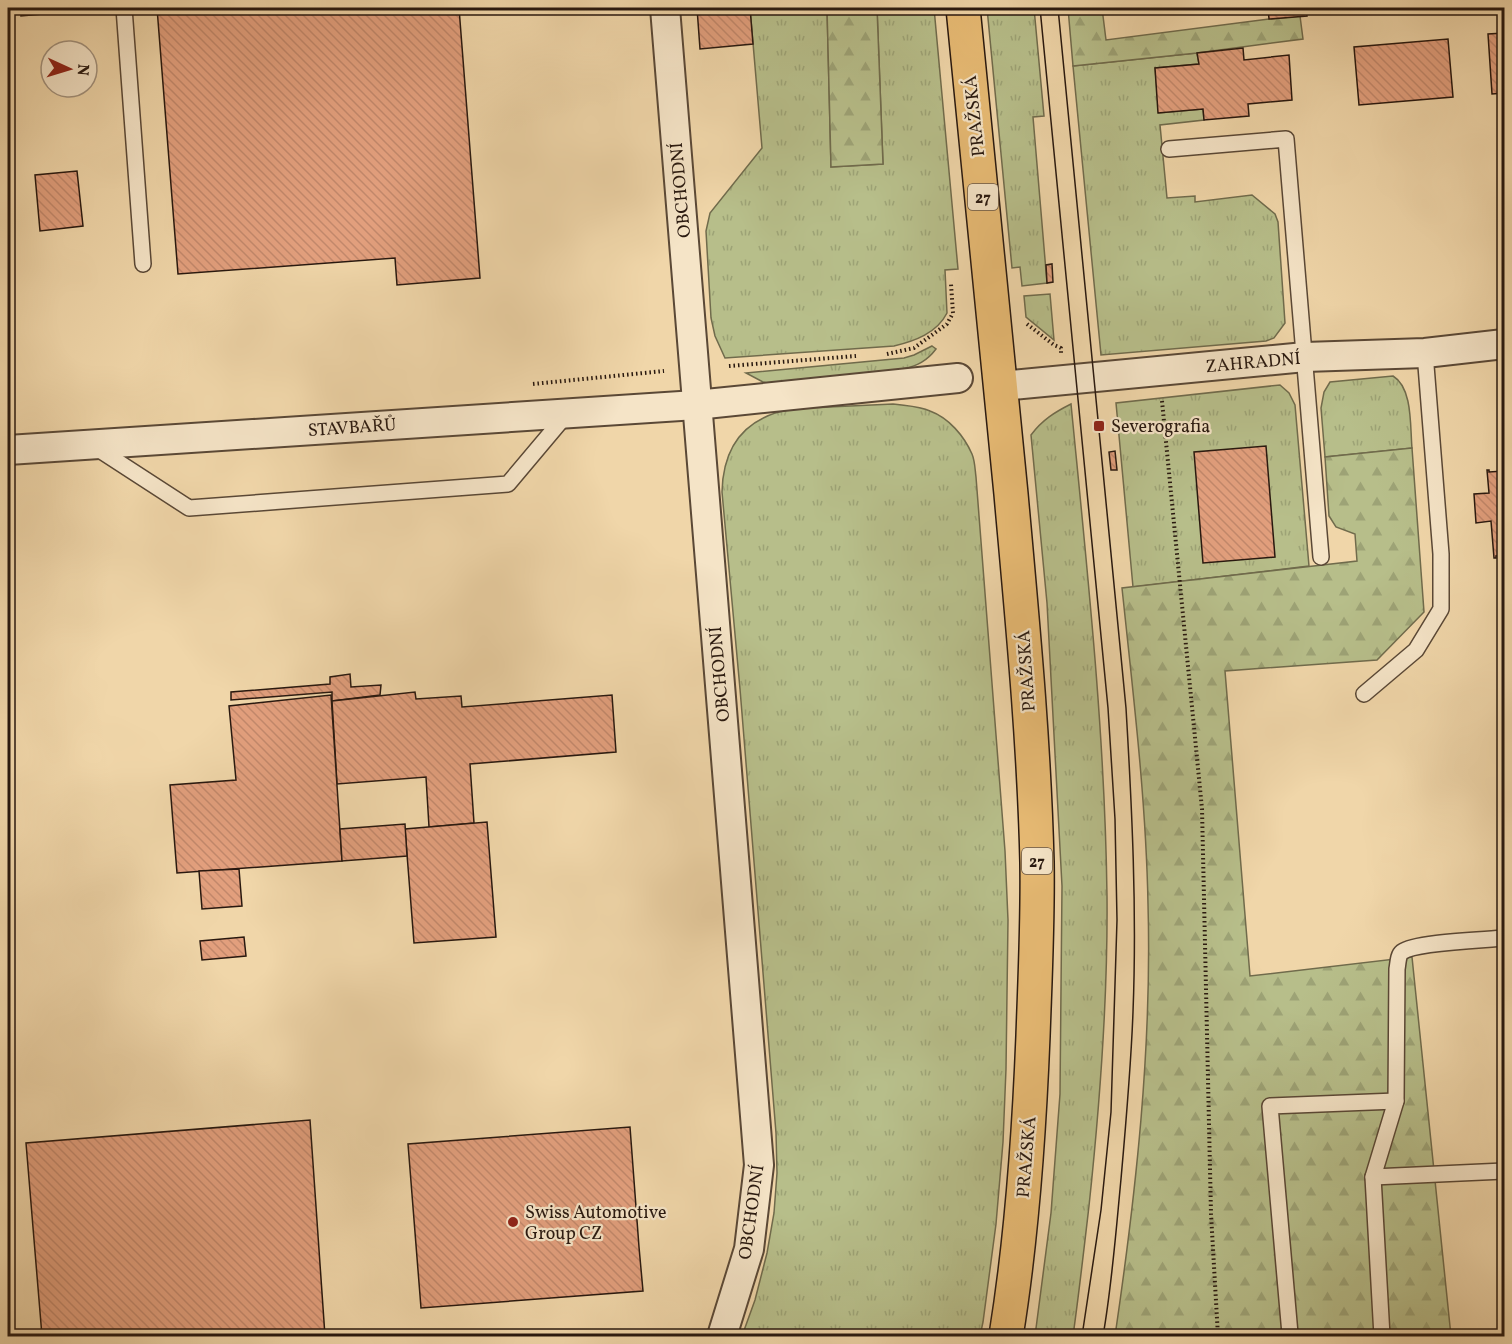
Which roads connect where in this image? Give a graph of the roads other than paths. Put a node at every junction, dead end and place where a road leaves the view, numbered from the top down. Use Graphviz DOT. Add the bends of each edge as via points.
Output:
graph roads {
  1 [pos="124,8"];
  2 [pos="665,8"];
  3 [pos="963,8"];
  4 [pos="1169,149"];
  5 [pos="143,264"];
  6 [pos="1504,344"];
  7 [pos="1425,353"];
  8 [pos="1305,357"];
  9 [pos="958,378"];
  10 [pos="1001,386"];
  11 [pos="696,405"];
  12 [pos="568,413"];
  13 [pos="90,444"];
  14 [pos="8,450"];
  15 [pos="1321,557"];
  16 [pos="1364,694"];
  17 [pos="1504,938"];
  18 [pos="1396,1101"];
  19 [pos="1504,1171"];
  20 [pos="1373,1178"];
  21 [pos="1290,1334"];
  22 [pos="722,1336"];
  23 [pos="1006,1336"];
  24 [pos="1382,1336"];
  1 -- 5 [label="lane"];
  2 -- 11 [label="street, OBCHODNÍ"];
  3 -- 10 [label="main road, PRAŽSKÁ / 27"];
  4 -- 8 [label="lane" via="1286,139"];
  6 -- 7 [label="street, ZAHRADNÍ"];
  7 -- 8 [label="street, ZAHRADNÍ"];
  7 -- 16 [label="lane" via="1441,554 1441,609 1416,650"];
  8 -- 10 [label="street, ZAHRADNÍ"];
  8 -- 15 [label="lane"];
  9 -- 11 [label="street, STAVBAŘŮ"];
  10 -- 23 [label="main road, PRAŽSKÁ / 27" via="1023,638 1037,864 1030,1121 1015,1284"];
  11 -- 12 [label="street, STAVBAŘŮ"];
  11 -- 22 [label="street, OBCHODNÍ" via="759,1165 749,1249"];
  12 -- 13 [label="street, STAVBAŘŮ"];
  12 -- 13 [label="lane" via="508,484 189,508"];
  13 -- 14 [label="street, STAVBAŘŮ"];
  17 -- 18 [label="lane" via="1425,945 1400,955"];
  18 -- 20 [label="lane"];
  18 -- 21 [label="lane" via="1270,1106"];
  19 -- 20 [label="lane"];
  20 -- 24 [label="lane"];
}
